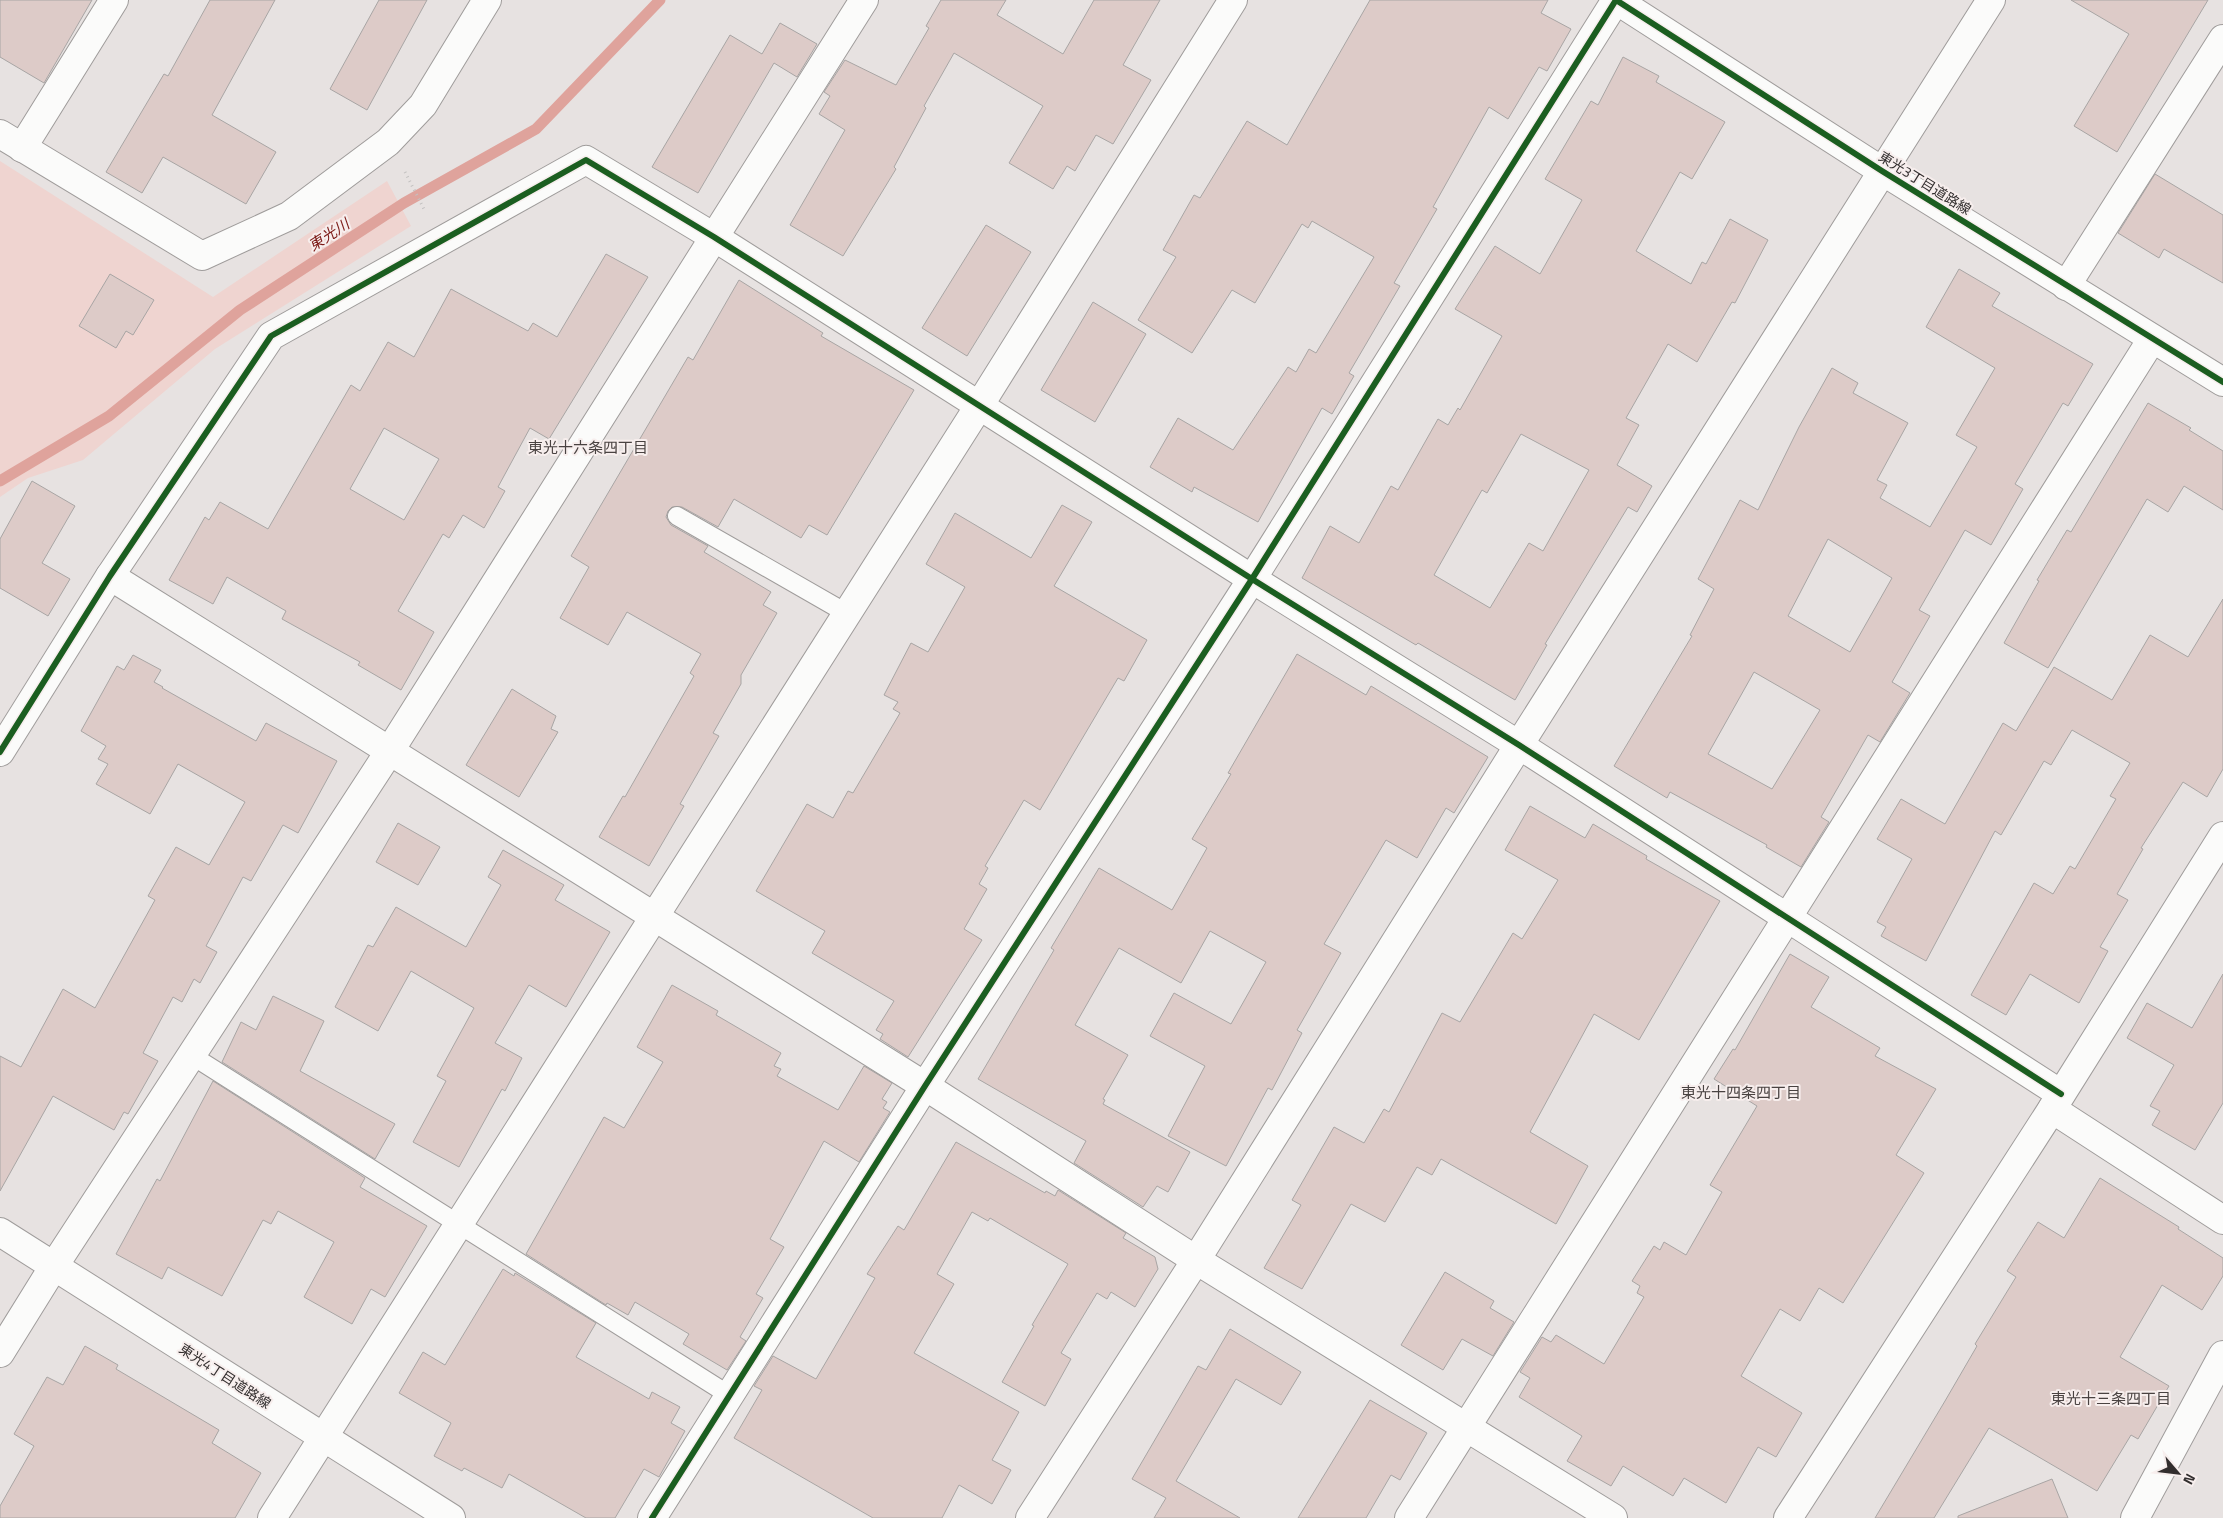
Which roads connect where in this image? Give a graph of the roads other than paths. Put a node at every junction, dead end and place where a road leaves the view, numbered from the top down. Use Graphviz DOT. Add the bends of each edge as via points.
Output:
graph roads {
  1 [pos="114,0"];
  2 [pos="487,0"];
  3 [pos="864,0"];
  4 [pos="1233,0"];
  5 [pos="1616,0"];
  6 [pos="1991,0"];
  7 [pos="2223,39"];
  8 [pos="11,141"];
  9 [pos="1882,171"];
  10 [pos="714,238"];
  11 [pos="2066,286"];
  12 [pos="2152,339"];
  13 [pos="2223,382"];
  14 [pos="980,406"];
  15 [pos="677,516"];
  16 [pos="110,576"];
  17 [pos="1252,580"];
  18 [pos="848,614"];
  19 [pos="1519,745"];
  20 [pos="0,752"];
  21 [pos="389,752"];
  22 [pos="2223,836"];
  23 [pos="1788,917"];
  24 [pos="655,918"];
  25 [pos="191,1056"];
  26 [pos="924,1086"];
  27 [pos="2056,1102"];
  28 [pos="2223,1220"];
  29 [pos="458,1226"];
  30 [pos="0,1232"];
  31 [pos="1196,1260"];
  32 [pos="54,1266"];
  33 [pos="0,1353"];
  34 [pos="2223,1355"];
  35 [pos="729,1396"];
  36 [pos="1467,1426"];
  37 [pos="322,1438"];
  38 [pos="272,1518"];
  39 [pos="451,1518"];
  40 [pos="652,1518"];
  41 [pos="1030,1518"];
  42 [pos="1409,1518"];
  43 [pos="1612,1518"];
  44 [pos="1788,1518"];
  45 [pos="2135,1518"];
  1 -- 8 [label="street"];
  2 -- 8 [label="street" via="423,105 388,142 288,216 202,256"];
  3 -- 10 [label="street"];
  4 -- 14 [label="street"];
  5 -- 9 [label="street, 東光3丁目道路線"];
  5 -- 17 [label="street"];
  6 -- 9 [label="street"];
  7 -- 11 [label="street"];
  9 -- 11 [label="street, 東光3丁目道路線"];
  9 -- 19 [label="street"];
  10 -- 14 [label="street"];
  10 -- 16 [label="street" via="586,160 271,336"];
  10 -- 21 [label="street"];
  11 -- 12 [label="street, 東光3丁目道路線"];
  12 -- 13 [label="street, 東光3丁目道路線"];
  12 -- 23 [label="street"];
  14 -- 17 [label="street"];
  14 -- 18 [label="street"];
  15 -- 18 [label="lane"];
  16 -- 20 [label="street"];
  16 -- 21 [label="street"];
  17 -- 19 [label="street"];
  17 -- 26 [label="street"];
  18 -- 24 [label="street"];
  19 -- 23 [label="street"];
  19 -- 31 [label="street"];
  21 -- 24 [label="street"];
  21 -- 25 [label="street"];
  22 -- 27 [label="street"];
  23 -- 27 [label="street"];
  23 -- 36 [label="street"];
  24 -- 26 [label="street"];
  24 -- 29 [label="street"];
  25 -- 29 [label="lane"];
  25 -- 32 [label="street"];
  26 -- 31 [label="street"];
  26 -- 35 [label="street"];
  27 -- 28 [label="street"];
  27 -- 44 [label="street"];
  29 -- 35 [label="lane"];
  29 -- 37 [label="street"];
  30 -- 32 [label="street, 東光4丁目道路線"];
  31 -- 36 [label="street"];
  31 -- 41 [label="street"];
  32 -- 33 [label="street"];
  32 -- 37 [label="street, 東光4丁目道路線"];
  34 -- 45 [label="street"];
  35 -- 40 [label="street"];
  36 -- 42 [label="street"];
  36 -- 43 [label="street"];
  37 -- 38 [label="street"];
  37 -- 39 [label="street, 東光4丁目道路線"];
}
